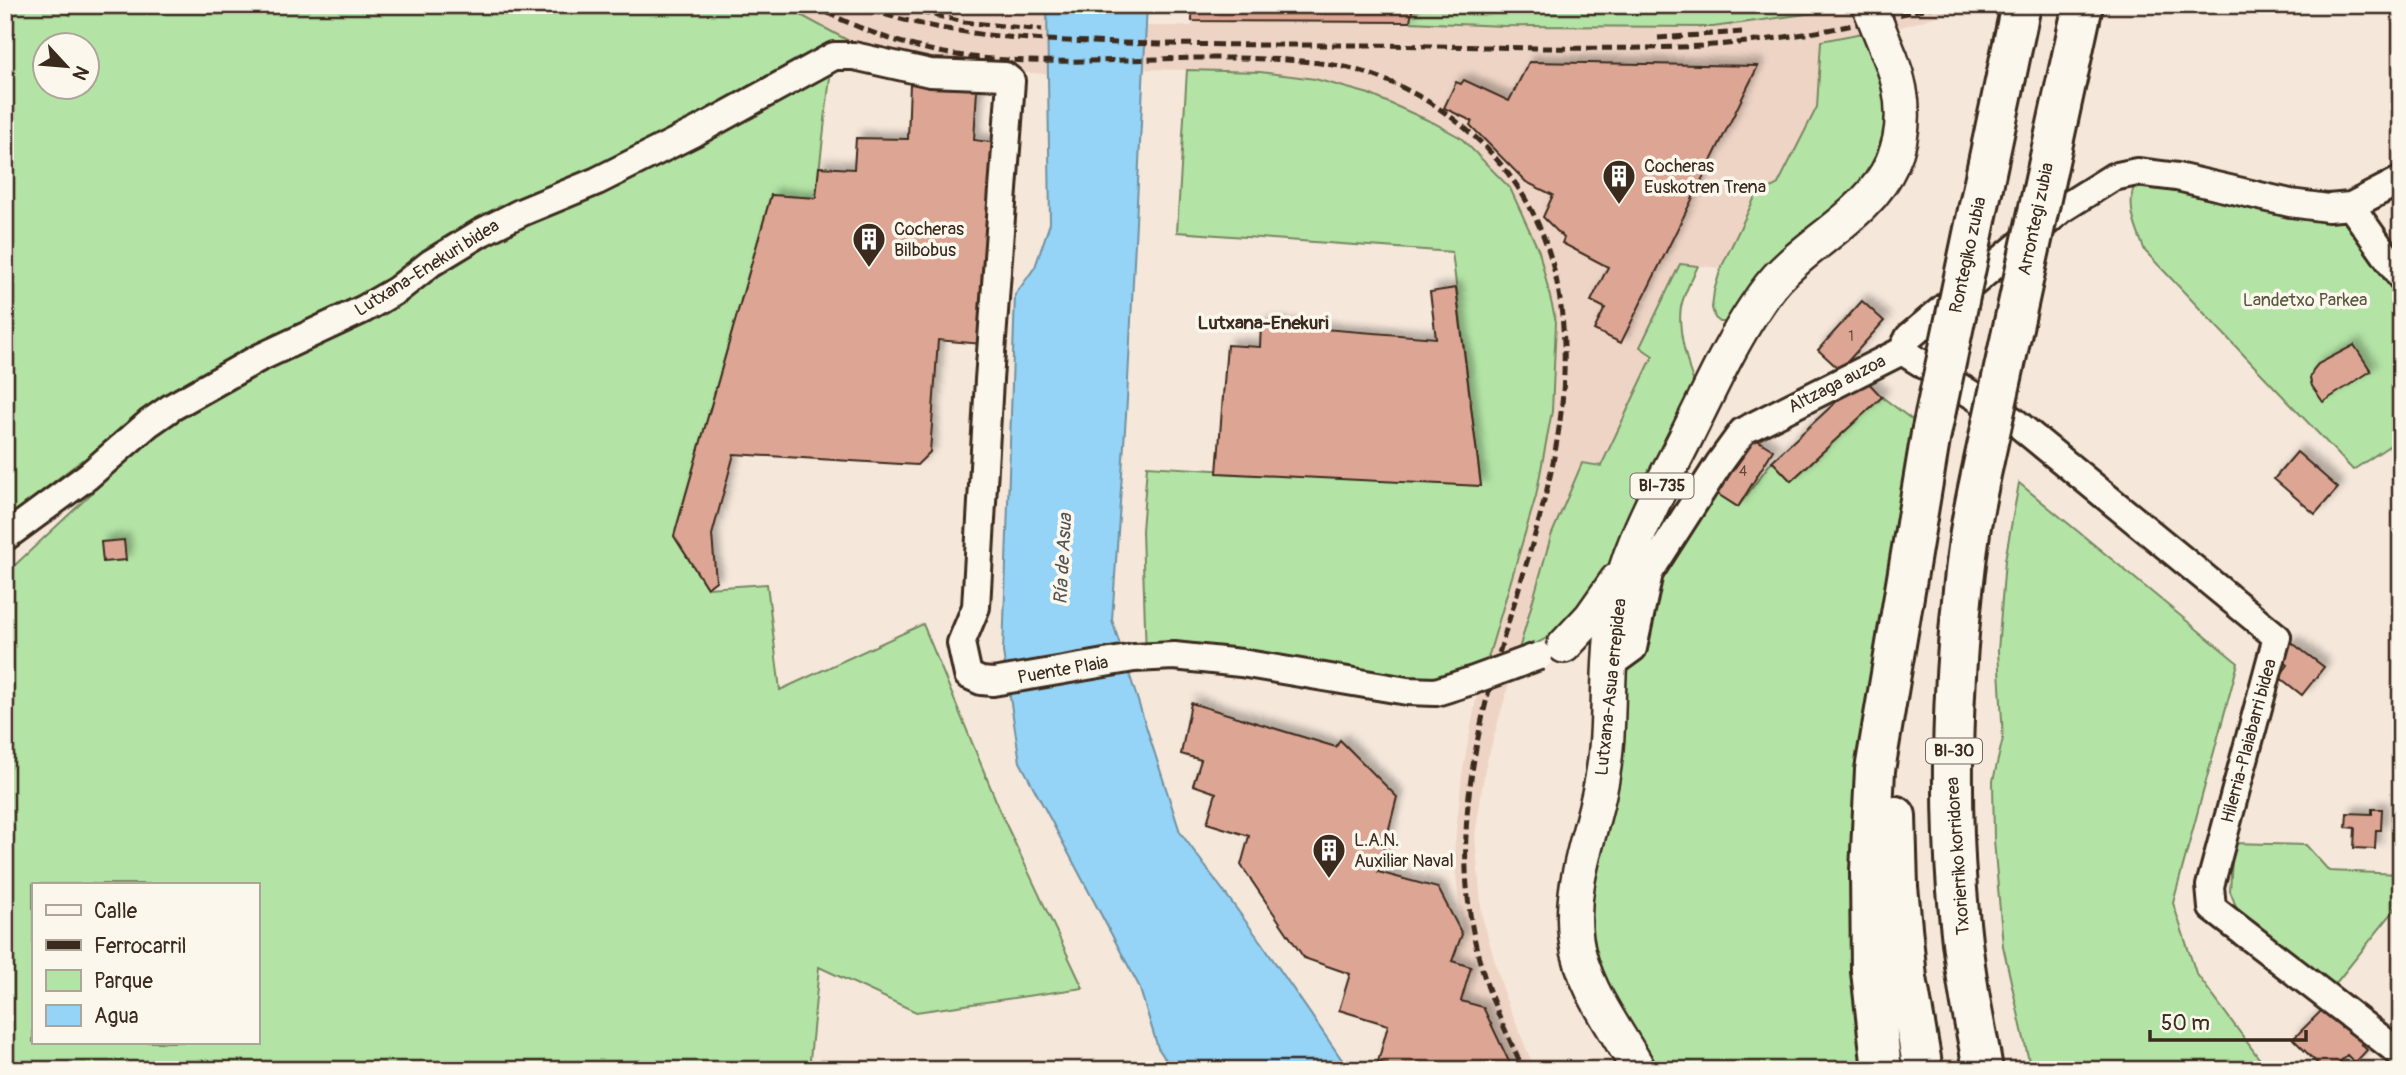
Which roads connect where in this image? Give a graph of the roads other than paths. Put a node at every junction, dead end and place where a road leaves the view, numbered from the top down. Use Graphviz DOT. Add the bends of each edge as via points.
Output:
graph roads {
  1 [pos="1869,5"];
  2 [pos="2021,5"];
  3 [pos="2083,5"];
  4 [pos="2401,180"];
  5 [pos="2351,206"];
  6 [pos="2401,277"];
  7 [pos="1902,351"];
  8 [pos="1990,433"];
  9 [pos="5,537"];
  10 [pos="1908,566"];
  11 [pos="1625,570"];
  12 [pos="1552,651"];
  13 [pos="1611,652"];
  14 [pos="993,682"];
  15 [pos="2401,1054"];
  16 [pos="1639,1070"];
  17 [pos="1882,1070"];
  18 [pos="1923,1070"];
  19 [pos="1983,1070"];
  1 -- 11 [label="main road, Lutxana-Asua errepidea / BI-735, bridge" via="1899,82 1903,112 1892,164 1862,205 1786,269 1745,321 1641,527"];
  2 -- 10 [label="highway, Rontegiko zubia, bridge" via="1931,434"];
  3 -- 8 [label="highway, Arrontegi zubia / BI-30, bridge"];
  4 -- 5 [label="street"];
  5 -- 6 [label="street"];
  5 -- 7 [label="street, Altzaga auzoa" via="2290,203 2164,175 2137,172 2113,177 2062,209 1909,337"];
  7 -- 13 [label="street, Altzaga auzoa" via="1743,431 1649,573 1633,648"];
  7 -- 15 [label="street, Hilerria-Plaiabarri bidea" via="2014,421 2277,637 2210,886 2212,908"];
  8 -- 19 [label="highway, Txorierriko korridorea / BI-30" via="1969,543 1953,768 1958,886"];
  9 -- 14 [label="street, Lutxana-Enekuri bidea" via="172,407 257,359 364,309 482,232 656,152 834,56 930,73 1005,76 1011,81 976,607 961,643 968,675"];
  10 -- 17 [label="highway" via="1875,770 1871,971"];
  10 -- 18 [label="highway" via="1896,685 1896,838 1907,978"];
  11 -- 12 [label="main road" via="1591,617"];
  11 -- 13 [label="main road, Lutxana-Asua errepidea / BI-735"];
  12 -- 13 [label="street, Puente Plaia"];
  12 -- 14 [label="street, Puente Plaia, bridge" via="1436,692 1174,656"];
  13 -- 16 [label="main road, Lutxana-Asua errepidea / BI-735" via="1603,774 1574,904 1576,940 1587,980"];
}
